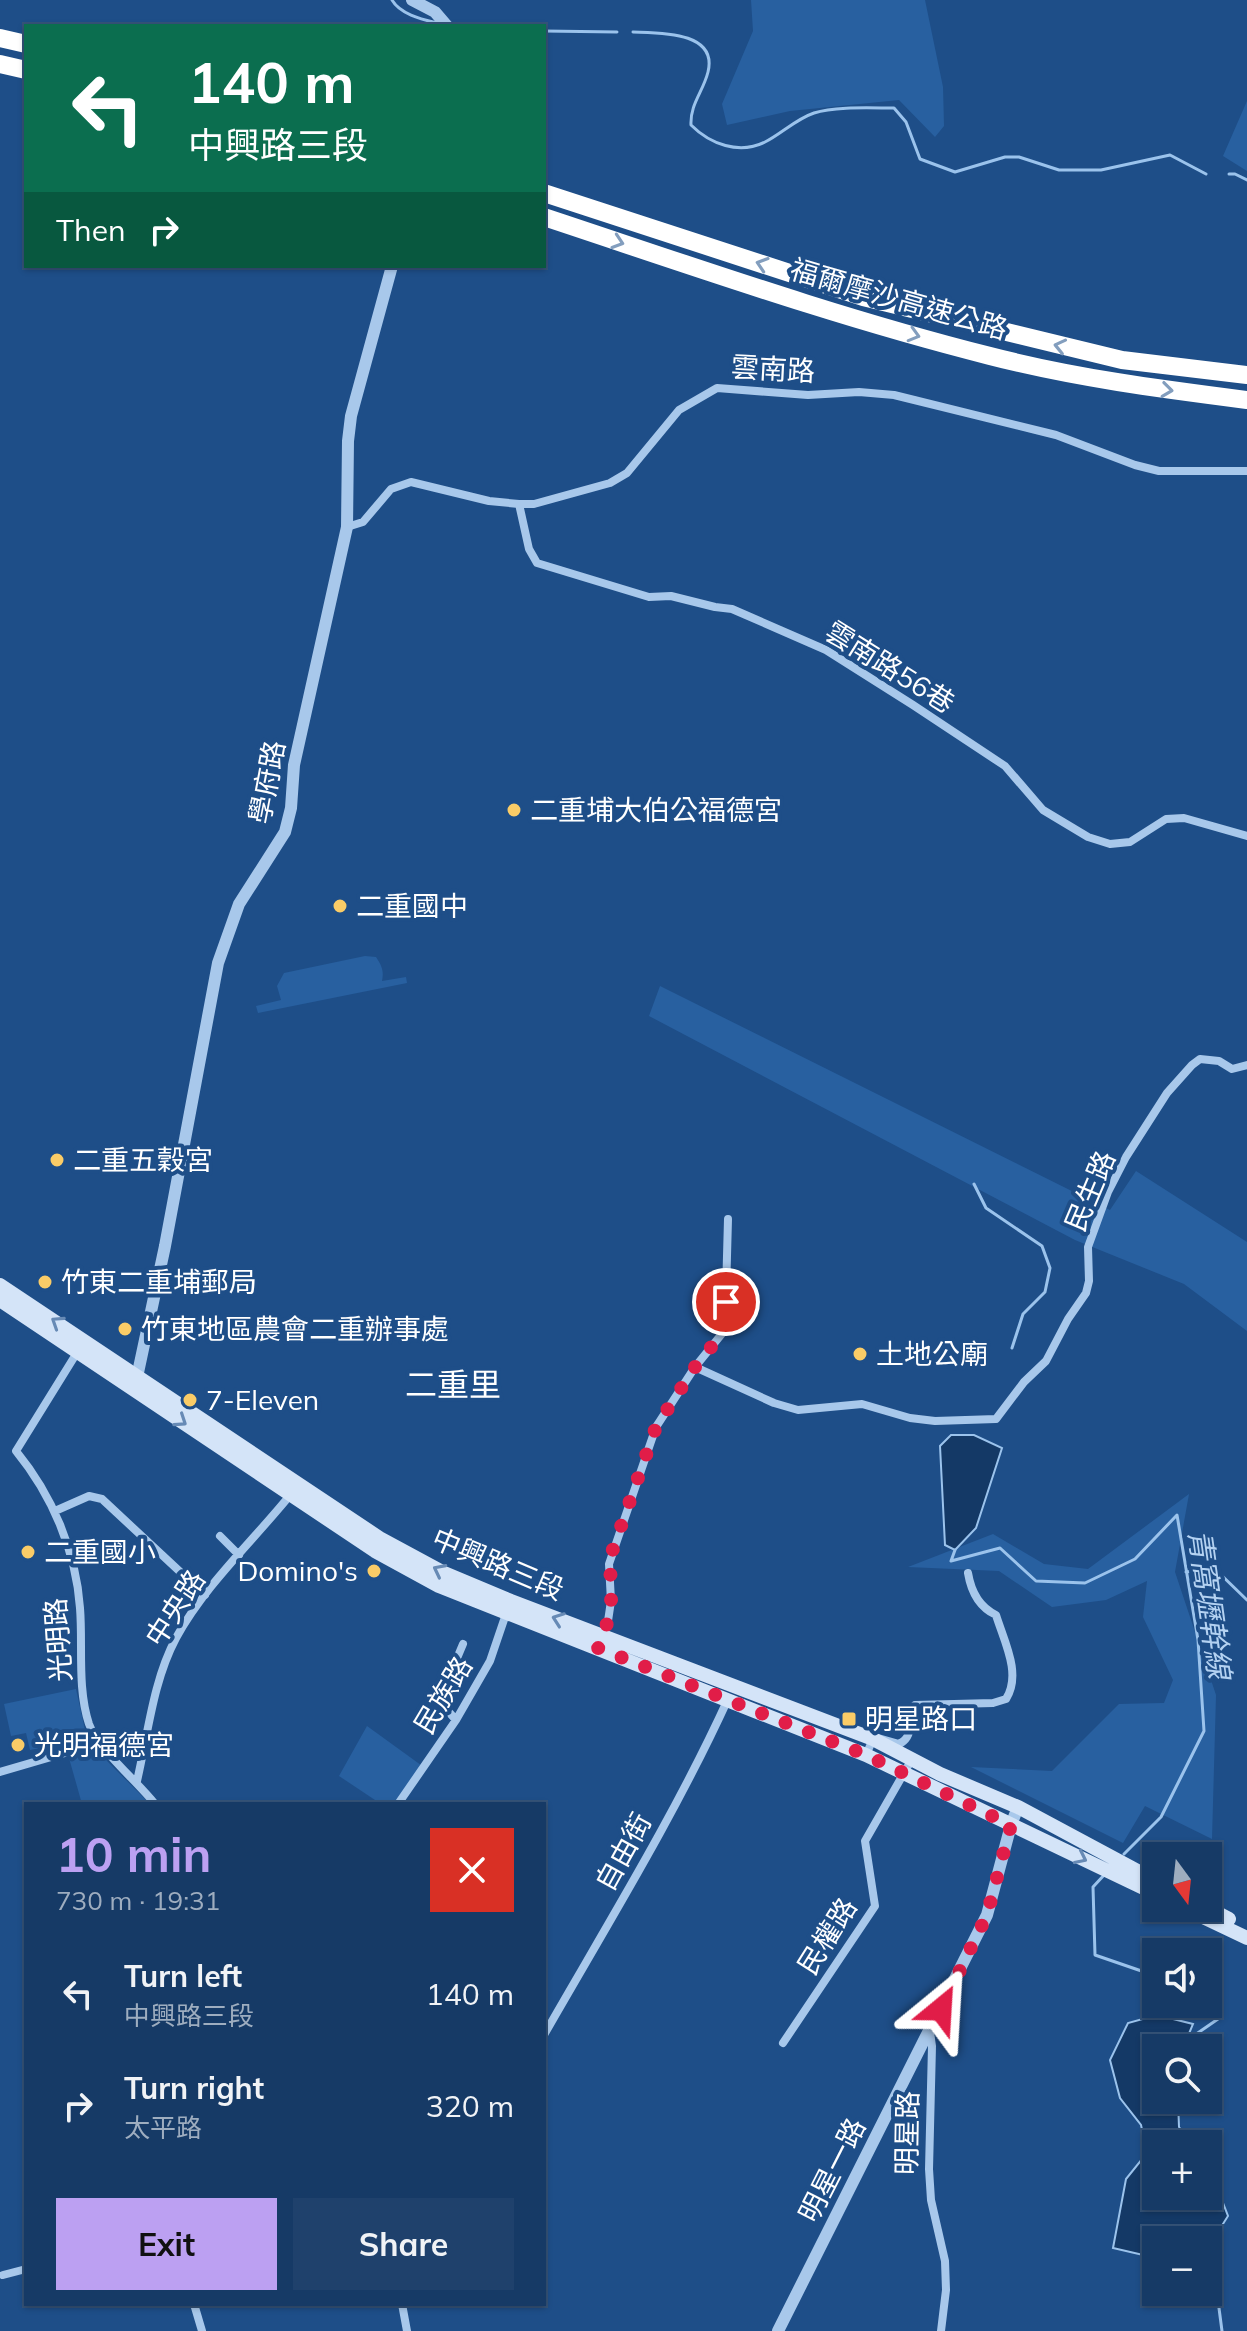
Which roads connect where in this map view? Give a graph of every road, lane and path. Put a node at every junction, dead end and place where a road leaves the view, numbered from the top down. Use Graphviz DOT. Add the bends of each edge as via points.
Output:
graph roads {
  1 [pos="412,0"];
  2 [pos="445,24"];
  3 [pos="0,38"];
  4 [pos="24,44"];
  5 [pos="0,64"];
  6 [pos="24,70"];
  7 [pos="546,194"];
  8 [pos="546,218"];
  9 [pos="391,268"];
  10 [pos="1247,375"];
  11 [pos="1247,400"];
  12 [pos="1247,471"];
  13 [pos="519,504"];
  14 [pos="347,527"];
  15 [pos="1247,836"];
  16 [pos="1247,1065"];
  17 [pos="728,1219"];
  18 [pos="0,1285"];
  19 [pos="0,1300"];
  20 [pos="81,1346"];
  21 [pos="695,1367"];
  22 [pos="135,1383"];
  23 [pos="295,1489"];
  24 [pos="55,1511"];
  25 [pos="220,1536"];
  26 [pos="239,1555"];
  27 [pos="968,1573"];
  28 [pos="205,1595"];
  29 [pos="509,1608"];
  30 [pos="601,1642"];
  31 [pos="463,1644"];
  32 [pos="730,1693"];
  33 [pos="456,1720"];
  34 [pos="873,1739"];
  35 [pos="102,1746"];
  36 [pos="866,1755"];
  37 [pos="909,1765"];
  38 [pos="0,1772"];
  39 [pos="137,1781"];
  40 [pos="153,1802"];
  41 [pos="399,1802"];
  42 [pos="1018,1807"];
  43 [pos="1011,1825"];
  44 [pos="1142,1873"];
  45 [pos="1142,1887"];
  46 [pos="1222,1915"];
  47 [pos="1213,1922"];
  48 [pos="1247,1928"];
  49 [pos="1247,1938"];
  50 [pos="546,2032"];
  51 [pos="930,2032"];
  52 [pos="783,2043"];
  53 [pos="24,2270"];
  54 [pos="3,2275"];
  55 [pos="195,2306"];
  56 [pos="402,2306"];
  57 [pos="202,2331"];
  58 [pos="407,2331"];
  59 [pos="778,2331"];
  60 [pos="941,2331"];
  1 -- 2 [label="street"];
  3 -- 4 [label="highway"];
  5 -- 6 [label="highway"];
  10 -- 7 [label="highway, 福爾摩沙高速公路, one-way" via="1122,360 863,297"];
  8 -- 11 [label="highway, 福爾摩沙高速公路, one-way" via="991,357 1123,384"];
  9 -- 14 [label="street, 學府路" via="351,416"];
  12 -- 13 [label="street, 雲南路" via="1159,471 1056,435 894,395 717,388 679,410 627,473 610,483"];
  13 -- 14 [label="street, 雲南路" via="411,482 391,489 363,522"];
  13 -- 15 [label="street, 雲南路56巷" via="537,563 649,597 671,596 732,609 826,650 1005,766 1043,810 1088,837 1110,844 1130,842 1166,819 1184,818"];
  14 -- 22 [label="street, 學府路" via="294,765 289,819 239,904 218,963"];
  16 -- 21 [label="street, 民生路" via="1232,1069 1200,1059 1167,1093 1108,1192 1088,1247 1086,1293 1046,1361 996,1419 935,1421 862,1404 798,1410"];
  17 -- 21 [label="street" via="725,1330"];
  20 -- 18 [label="main road, 中興路三段, one-way"];
  19 -- 20 [label="main road, 中興路三段"];
  20 -- 22 [label="main road, 中興路三段"];
  20 -- 24 [label="street, 光明路" via="16,1451"];
  21 -- 30 [label="street" via="656,1427 613,1549 611,1601"];
  22 -- 23 [label="main road, 中興路三段"];
  23 -- 26 [label="street, 中央路"];
  23 -- 29 [label="main road, 中興路三段" via="375,1551 439,1586"];
  24 -- 28 [label="street" via="89,1496 102,1499"];
  24 -- 35 [label="street, 光明路" via="76,1573 89,1725"];
  25 -- 26 [label="street"];
  26 -- 28 [label="street, 中央路"];
  27 -- 34 [label="street" via="971,1591 996,1615 1013,1688 1006,1699 993,1703 915,1705 908,1713 910,1732 905,1741"];
  28 -- 39 [label="street, 中央路" via="163,1668"];
  29 -- 30 [label="main road, 中興路三段"];
  29 -- 33 [label="street, 民族路" via="490,1661"];
  30 -- 32 [label="main road, 中興路三段"];
  31 -- 33 [label="street" via="439,1701"];
  32 -- 34 [label="main road, 中興路三段"];
  32 -- 36 [label="main road, 中興路三段"];
  32 -- 50 [label="street, 自由街" via="653,1845"];
  33 -- 41 [label="street, 民族路"];
  34 -- 36 [label="street"];
  34 -- 37 [label="main road, 中興路三段"];
  35 -- 38 [label="street"];
  35 -- 39 [label="street, 光明路"];
  36 -- 37 [label="main road, 中興路三段"];
  37 -- 42 [label="main road, 中興路三段"];
  37 -- 43 [label="main road, 中興路三段"];
  37 -- 52 [label="street, 民權路" via="865,1841 875,1906"];
  39 -- 40 [label="street, 光明路"];
  42 -- 43 [label="street, 明星路"];
  42 -- 44 [label="main road, 中興路三段"];
  43 -- 45 [label="main road, 中興路三段, one-way"];
  43 -- 51 [label="street, 明星路" via="987,1915"];
  46 -- 48 [label="main road"];
  47 -- 49 [label="main road"];
  51 -- 59 [label="street, 明星一路"];
  51 -- 60 [label="street, 明星路" via="931,2200 946,2275"];
  53 -- 54 [label="street"];
  55 -- 57 [label="street"];
  56 -- 58 [label="street"];
}
